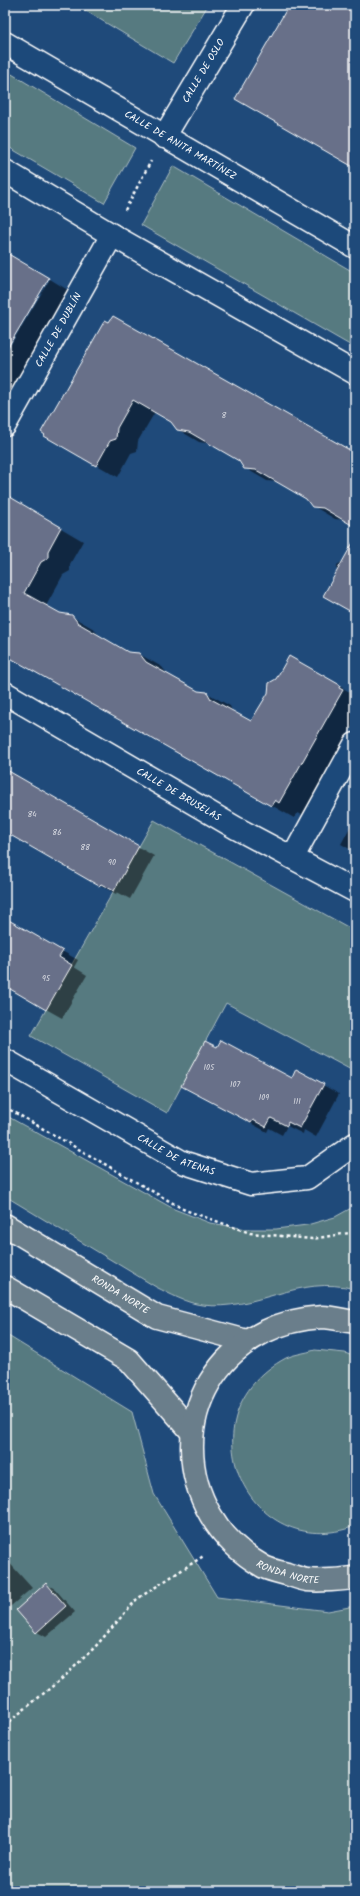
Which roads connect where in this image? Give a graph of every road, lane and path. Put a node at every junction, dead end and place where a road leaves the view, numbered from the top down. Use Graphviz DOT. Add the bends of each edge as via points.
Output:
graph roads {
  1 [pos="243,5"];
  2 [pos="5,43"];
  3 [pos="164,137"];
  4 [pos="5,171"];
  5 [pos="112,235"];
  6 [pos="355,247"];
  7 [pos="355,373"];
  8 [pos="5,425"];
  9 [pos="5,693"];
  10 [pos="355,744"];
  11 [pos="293,857"];
  12 [pos="355,891"];
  13 [pos="5,1060"];
  14 [pos="355,1144"];
  15 [pos="5,1225"];
  16 [pos="5,1286"];
  17 [pos="355,1322"];
  18 [pos="247,1341"];
  19 [pos="192,1432"];
  20 [pos="228,1540"];
  21 [pos="355,1577"];
  22 [pos="5,1725"];
  1 -- 3 [label="street, CALLE DE OSLO"];
  2 -- 3 [label="street, CALLE DE ANITA MARTÍNEZ"];
  3 -- 5 [label="path"];
  3 -- 6 [label="street, CALLE DE ANITA MARTÍNEZ"];
  4 -- 5 [label="street"];
  5 -- 7 [label="street"];
  5 -- 8 [label="street, CALLE DE DUBLÍN"];
  9 -- 11 [label="street, CALLE DE BRUSELAS" via="236,828"];
  10 -- 11 [label="street"];
  11 -- 12 [label="street, CALLE DE BRUSELAS"];
  13 -- 14 [label="street, CALLE DE ATENAS" via="182,1162 251,1184 307,1178"];
  15 -- 18 [label="main road, RONDA NORTE" via="157,1317"];
  16 -- 19 [label="main road" via="129,1360"];
  17 -- 18 [label="main road, RONDA NORTE" via="323,1317 283,1323"];
  18 -- 19 [label="main road, RONDA NORTE" via="220,1366 201,1397"];
  19 -- 20 [label="main road, RONDA NORTE" via="192,1468 203,1502"];
  20 -- 21 [label="main road, RONDA NORTE" via="264,1567 308,1580"];
  20 -- 22 [label="path" via="137,1599 95,1647 65,1676"];
}
